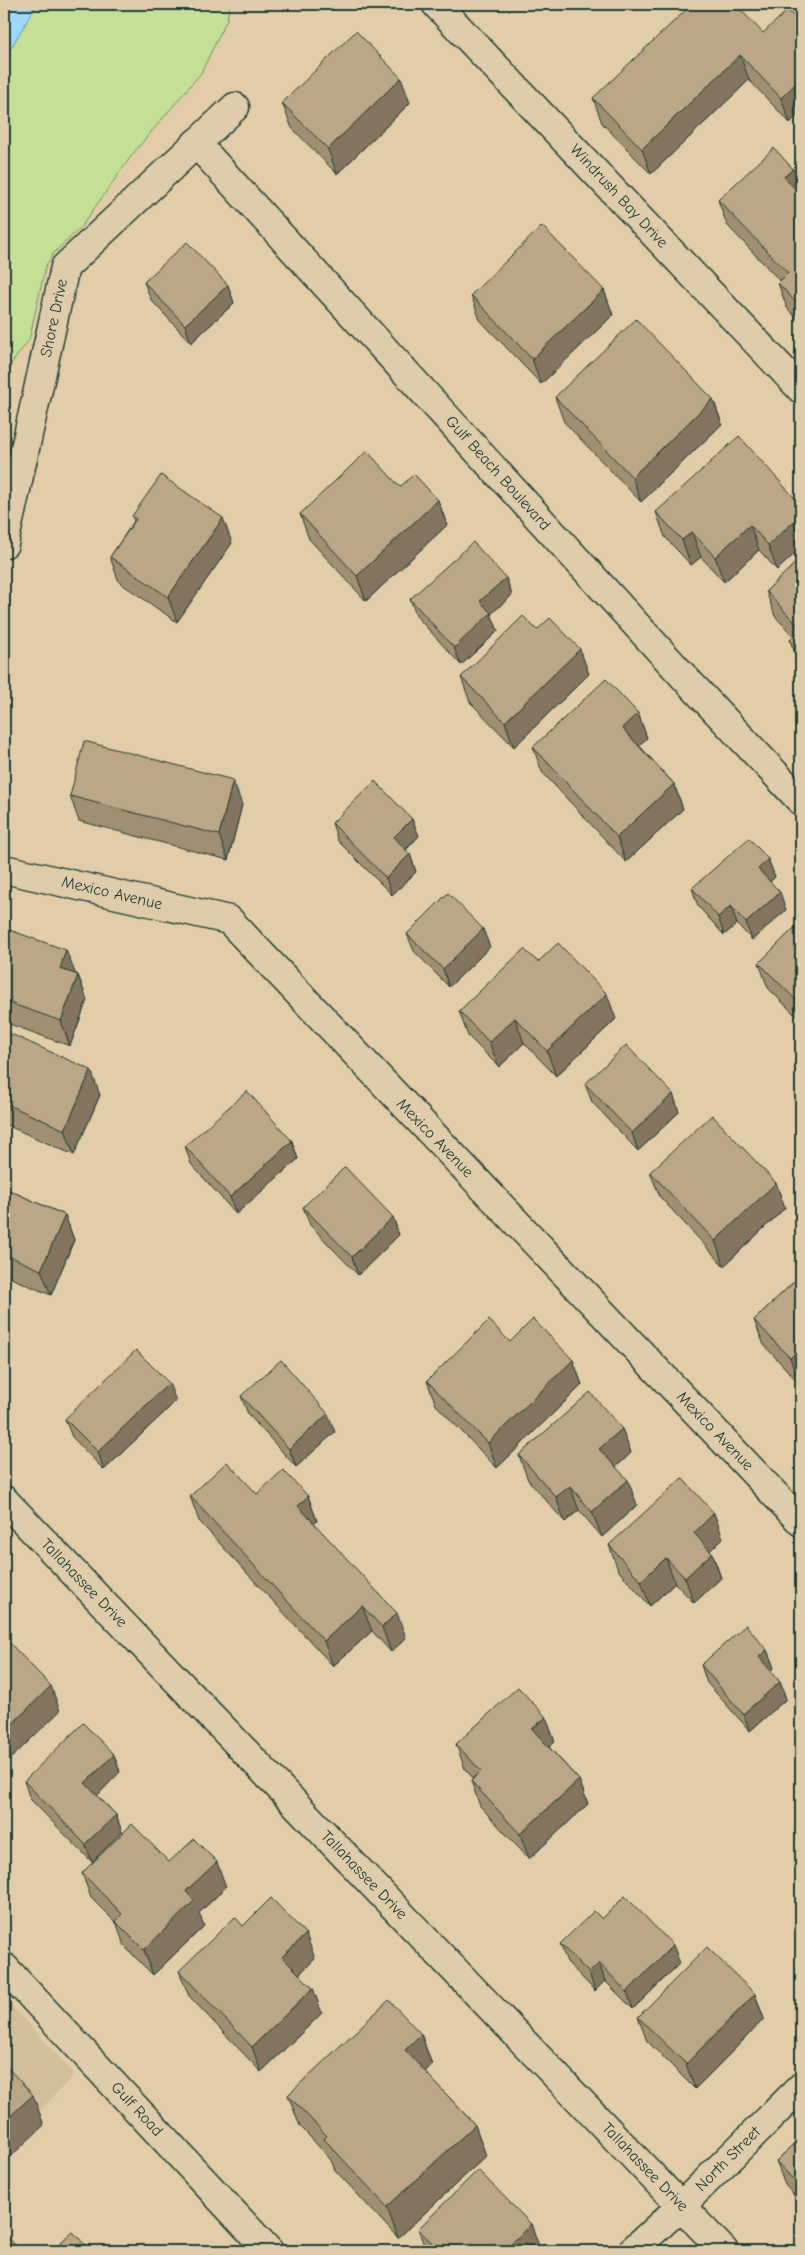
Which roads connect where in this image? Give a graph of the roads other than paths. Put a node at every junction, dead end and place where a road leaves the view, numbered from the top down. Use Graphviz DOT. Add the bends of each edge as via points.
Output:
graph roads {
  1 [pos="436,4"];
  2 [pos="235,107"];
  3 [pos="196,143"];
  4 [pos="801,390"];
  5 [pos="4,544"];
  6 [pos="801,801"];
  7 [pos="4,869"];
  8 [pos="4,1500"];
  9 [pos="801,1522"];
  10 [pos="4,1967"];
  11 [pos="801,2087"];
  12 [pos="682,2206"];
  13 [pos="269,2251"];
  14 [pos="632,2251"];
  15 [pos="724,2251"];
  1 -- 4 [label="street, Windrush Bay Drive"];
  2 -- 3 [label="street, Shore Drive"];
  3 -- 5 [label="street, Shore Drive" via="65,267"];
  3 -- 6 [label="street, Gulf Beach Boulevard"];
  7 -- 9 [label="street, Mexico Avenue" via="228,920"];
  8 -- 12 [label="street, Tallahassee Drive"];
  10 -- 13 [label="street, Gulf Road"];
  11 -- 12 [label="street, North Street"];
  12 -- 14 [label="street, North Street"];
  12 -- 15 [label="street, Tallahassee Drive"];
}
